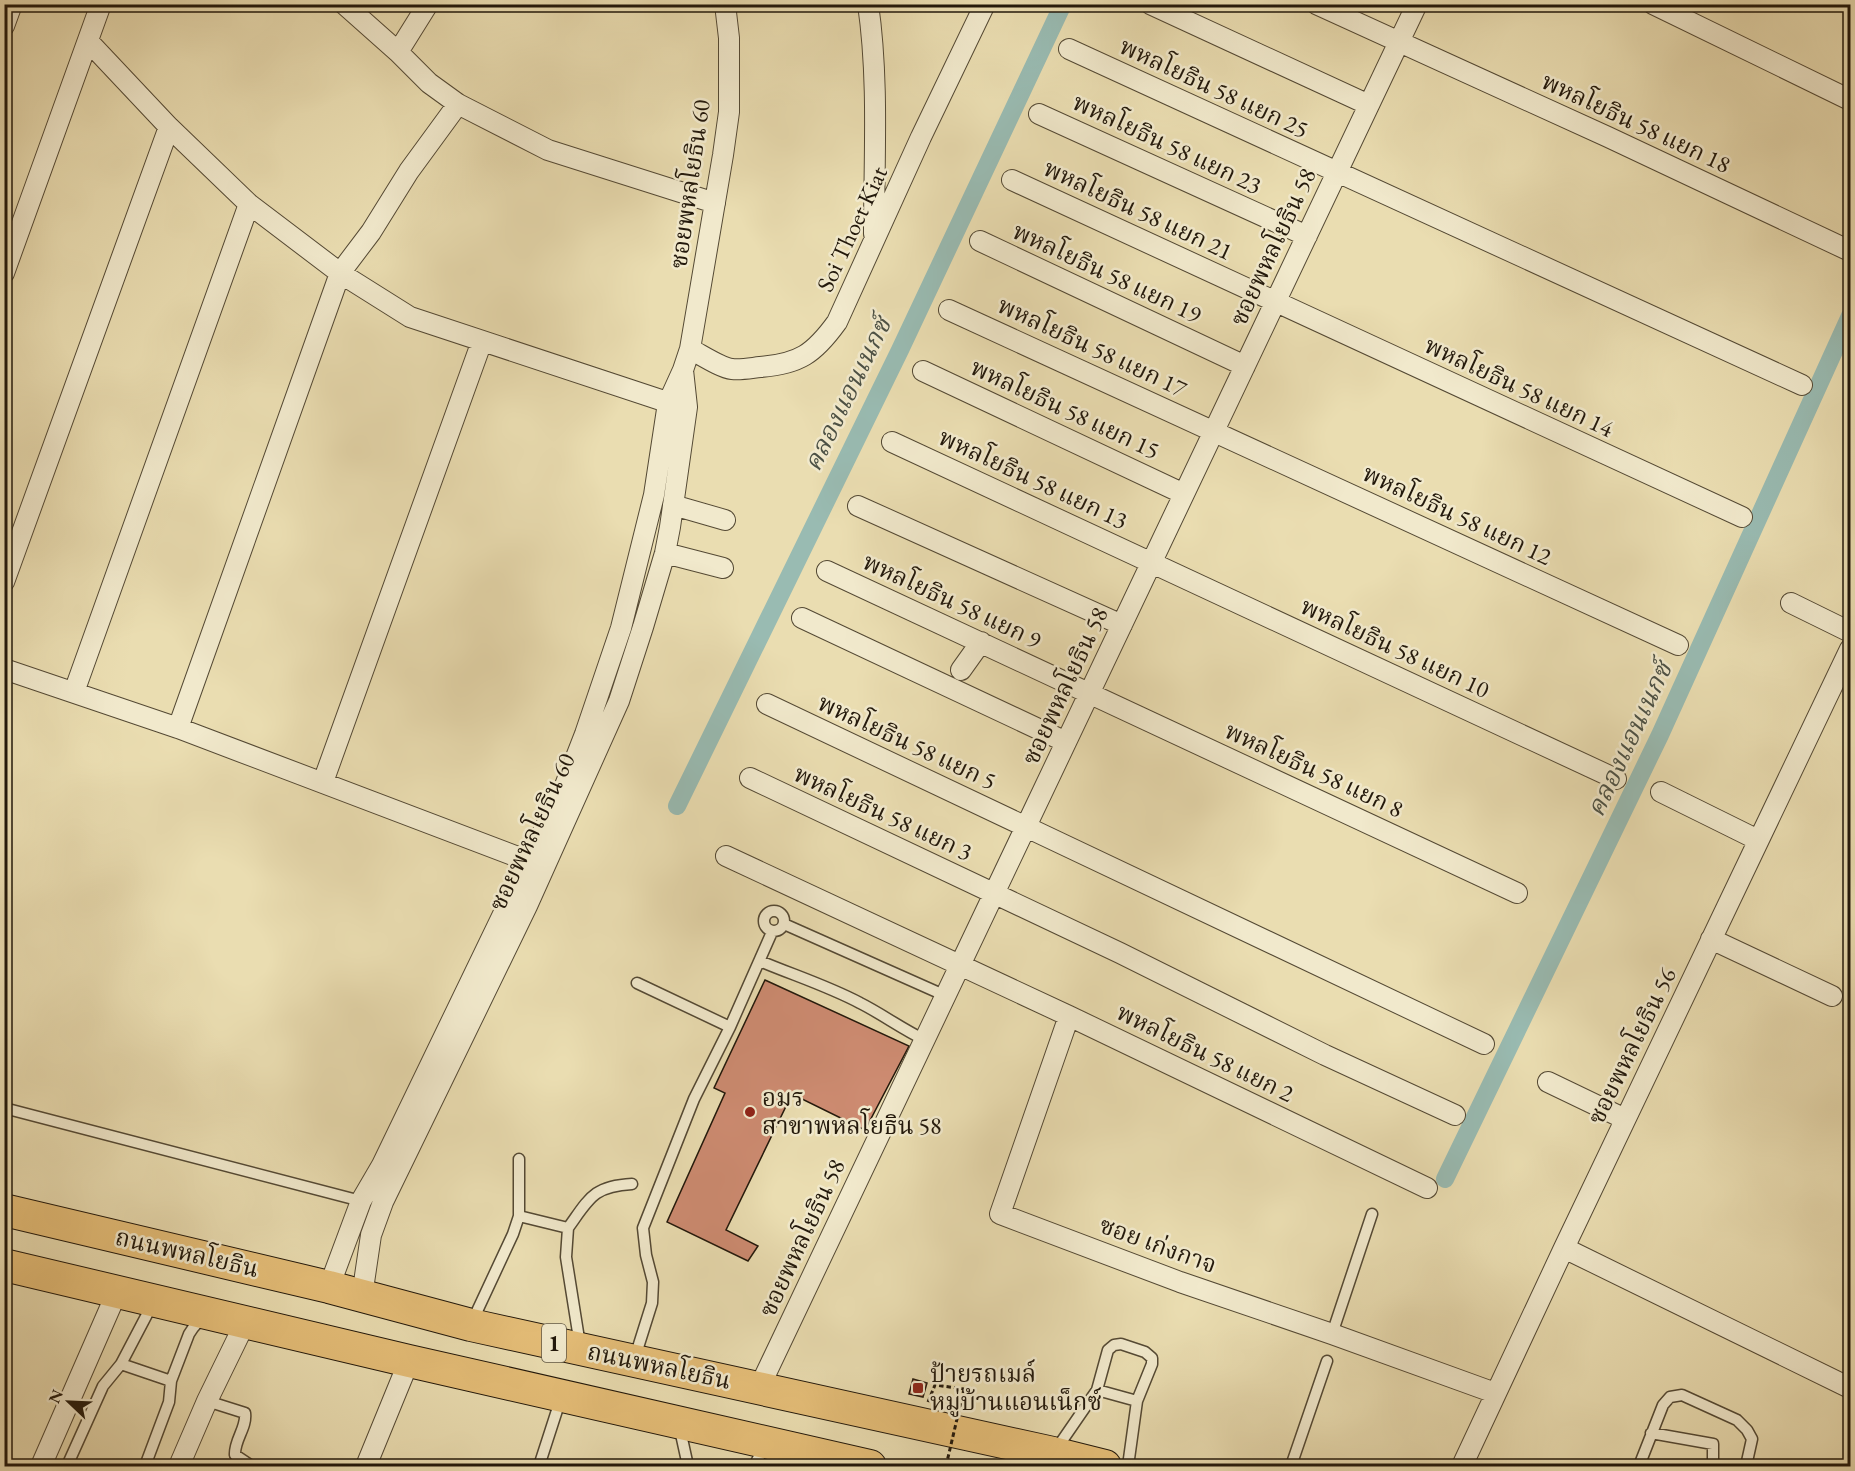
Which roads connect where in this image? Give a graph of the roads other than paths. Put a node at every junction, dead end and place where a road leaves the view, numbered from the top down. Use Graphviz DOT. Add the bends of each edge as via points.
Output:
graph roads {
  1 [pos="12,4"];
  2 [pos="102,4"];
  3 [pos="344,4"];
  4 [pos="428,4"];
  5 [pos="725,4"];
  6 [pos="867,4"];
  7 [pos="986,4"];
  8 [pos="1150,4"];
  9 [pos="1316,4"];
  10 [pos="1417,4"];
  11 [pos="1653,4"];
  12 [pos="4,26"];
  13 [pos="88,41"];
  14 [pos="1399,42"];
  15 [pos="1069,49"];
  16 [pos="398,52"];
  17 [pos="1851,100"];
  18 [pos="458,104"];
  19 [pos="1369,105"];
  20 [pos="1039,114"];
  21 [pos="169,127"];
  22 [pos="1337,172"];
  23 [pos="1012,180"];
  24 [pos="715,203"];
  25 [pos="249,204"];
  26 [pos="1307,237"];
  27 [pos="874,240"];
  28 [pos="980,241"];
  29 [pos="1851,251"];
  30 [pos="4,273"];
  31 [pos="340,273"];
  32 [pos="1275,302"];
  33 [pos="950,310"];
  34 [pos="482,341"];
  35 [pos="690,349"];
  36 [pos="1245,366"];
  37 [pos="923,371"];
  38 [pos="1802,385"];
  39 [pos="677,405"];
  40 [pos="1214,431"];
  41 [pos="892,442"];
  42 [pos="1184,494"];
  43 [pos="674,505"];
  44 [pos="858,506"];
  45 [pos="1742,518"];
  46 [pos="725,520"];
  47 [pos="665,553"];
  48 [pos="1152,562"];
  49 [pos="723,568"];
  50 [pos="826,571"];
  51 [pos="4,582"];
  52 [pos="1791,603"];
  53 [pos="802,618"];
  54 [pos="1122,625"];
  55 [pos="1851,632"];
  56 [pos="981,642"];
  57 [pos="1678,645"];
  58 [pos="1851,649"];
  59 [pos="4,669"];
  60 [pos="961,670"];
  61 [pos="1846,671"];
  62 [pos="74,692"];
  63 [pos="1089,693"];
  64 [pos="766,704"];
  65 [pos="178,728"];
  66 [pos="1066,742"];
  67 [pos="750,778"];
  68 [pos="1616,779"];
  69 [pos="323,782"];
  70 [pos="1661,792"];
  71 [pos="1026,827"];
  72 [pos="1758,840"];
  73 [pos="726,856"];
  74 [pos="536,864"];
  75 [pos="1517,893"];
  76 [pos="994,894"];
  77 [pos="519,902"];
  78 [pos="784,924"];
  79 [pos="772,932"];
  80 [pos="1711,939"];
  81 [pos="760,961"];
  82 [pos="960,965"];
  83 [pos="637,983"];
  84 [pos="946,996"];
  85 [pos="1832,996"];
  86 [pos="1069,1016"];
  87 [pos="730,1026"];
  88 [pos="925,1040"];
  89 [pos="1484,1044"];
  90 [pos="1548,1082"];
  91 [pos="4,1108"];
  92 [pos="1455,1115"];
  93 [pos="1625,1119"];
  94 [pos="519,1159"];
  95 [pos="632,1184"];
  96 [pos="1427,1188"];
  97 [pos="361,1200"];
  98 [pos="4,1210"];
  99 [pos="1372,1214"];
  100 [pos="519,1216"];
  101 [pos="568,1228"];
  102 [pos="1564,1248"];
  103 [pos="4,1265"];
  104 [pos="329,1287"];
  105 [pos="117,1292"];
  106 [pos="362,1296"];
  107 [pos="154,1301"];
  108 [pos="208,1313"];
  109 [pos="246,1321"];
  110 [pos="471,1325"];
  111 [pos="1332,1334"];
  112 [pos="581,1349"];
  113 [pos="634,1360"];
  114 [pos="410,1361"];
  115 [pos="1327,1361"];
  116 [pos="121,1364"];
  117 [pos="171,1381"];
  118 [pos="759,1388"];
  119 [pos="1851,1388"];
  120 [pos="1097,1389"];
  121 [pos="1496,1393"];
  122 [pos="561,1396"];
  123 [pos="207,1401"];
  124 [pos="1137,1401"];
  125 [pos="678,1422"];
  126 [pos="1651,1433"];
  127 [pos="1053,1453"];
  128 [pos="760,1455"];
  129 [pos="801,1459"];
  130 [pos="250,1465"];
  131 [pos="41,1467"];
  132 [pos="67,1467"];
  133 [pos="145,1467"];
  134 [pos="179,1467"];
  135 [pos="366,1467"];
  136 [pos="539,1467"];
  137 [pos="688,1467"];
  138 [pos="870,1467"];
  139 [pos="1106,1467"];
  140 [pos="1128,1467"];
  141 [pos="1291,1467"];
  142 [pos="1462,1467"];
  143 [pos="1639,1467"];
  144 [pos="1713,1467"];
  145 [pos="1746,1467"];
  1 -- 12 [label="street"];
  2 -- 13 [label="street"];
  3 -- 16 [label="street"];
  4 -- 16 [label="street"];
  5 -- 24 [label="street, ซอยพหลโยธิน 60" via="729,112"];
  6 -- 27 [label="street" via="873,40"];
  7 -- 27 [label="street, Soi Thoet Kiat"];
  8 -- 19 [label="street"];
  9 -- 14 [label="street, พหลโยธิน 58 แยก 18"];
  10 -- 14 [label="street, ซอยพหลโยธิน 58"];
  11 -- 17 [label="street"];
  13 -- 21 [label="street"];
  13 -- 30 [label="street"];
  14 -- 19 [label="street, ซอยพหลโยธิน 58"];
  14 -- 29 [label="street, พหลโยธิน 58 แยก 18"];
  15 -- 22 [label="street, พหลโยธิน 58 แยก 25"];
  16 -- 18 [label="street"];
  18 -- 24 [label="street" via="548,150"];
  18 -- 31 [label="street"];
  19 -- 22 [label="street, ซอยพหลโยธิน 58"];
  20 -- 26 [label="street, พหลโยธิน 58 แยก 23"];
  21 -- 25 [label="street"];
  21 -- 51 [label="street"];
  22 -- 26 [label="street, ซอยพหลโยธิน 58"];
  22 -- 38 [label="street, พหลโยธิน 58 แยก 25"];
  23 -- 32 [label="street, พหลโยธิน 58 แยก 21"];
  24 -- 35 [label="street, ซอยพหลโยธิน 60"];
  25 -- 31 [label="street"];
  25 -- 62 [label="street"];
  26 -- 32 [label="street, ซอยพหลโยธิน 58"];
  27 -- 35 [label="street, Soi Thoet Kiat" via="837,322 812,351 776,366 730,369"];
  28 -- 36 [label="street, พหลโยธิน 58 แยก 19"];
  31 -- 34 [label="street" via="410,317"];
  31 -- 65 [label="street"];
  32 -- 36 [label="street, ซอยพหลโยธิน 58"];
  32 -- 45 [label="street, พหลโยธิน 58 แยก 14"];
  33 -- 40 [label="street, พหลโยธิน 58 แยก 17"];
  34 -- 39 [label="street"];
  34 -- 69 [label="street"];
  35 -- 39 [label="street, ซอยพหลโยธิน 60"];
  36 -- 40 [label="street, ซอยพหลโยธิน 58"];
  37 -- 42 [label="street, พหลโยธิน 58 แยก 15"];
  39 -- 43 [label="street, ซอยพหลโยธิน 60"];
  39 -- 74 [label="street, ซอยพหลโยธิน 60" via="621,628"];
  40 -- 42 [label="street, ซอยพหลโยธิน 58"];
  40 -- 57 [label="street, พหลโยธิน 58 แยก 12"];
  41 -- 48 [label="street, พหลโยธิน 58 แยก 13"];
  42 -- 48 [label="street, ซอยพหลโยธิน 58"];
  43 -- 46 [label="street"];
  43 -- 47 [label="street, ซอยพหลโยธิน 60"];
  44 -- 54 [label="street"];
  47 -- 49 [label="street"];
  47 -- 74 [label="street, ซอยพหลโยธิน 60" via="619,701"];
  48 -- 54 [label="street, ซอยพหลโยธิน 58"];
  48 -- 68 [label="street, พหลโยธิน 58 แยก 10"];
  50 -- 56 [label="street, พหลโยธิน 58 แยก 9"];
  52 -- 55 [label="street"];
  53 -- 66 [label="street"];
  54 -- 63 [label="street, ซอยพหลโยธิน 58"];
  56 -- 60 [label="street"];
  56 -- 63 [label="street, พหลโยธิน 58 แยก 9"];
  58 -- 61 [label="street, ซอยพหลโยธิน 56"];
  59 -- 62 [label="street"];
  61 -- 72 [label="street, ซอยพหลโยธิน 56"];
  62 -- 65 [label="street"];
  63 -- 66 [label="street, ซอยพหลโยธิน 58"];
  63 -- 75 [label="street, พหลโยธิน 58 แยก 8"];
  64 -- 71 [label="street, พหลโยธิน 58 แยก 5"];
  65 -- 69 [label="street"];
  66 -- 71 [label="street, ซอยพหลโยธิน 58"];
  67 -- 76 [label="street, พหลโยธิน 58 แยก 3"];
  69 -- 74 [label="street"];
  70 -- 72 [label="street"];
  71 -- 76 [label="street, ซอยพหลโยธิน 58"];
  71 -- 89 [label="street, พหลโยธิน 58 แยก 5"];
  72 -- 80 [label="street, ซอยพหลโยธิน 56"];
  73 -- 82 [label="street, พหลโยธิน 58 แยก 2"];
  74 -- 77 [label="street, ซอยพหลโยธิน 60"];
  76 -- 82 [label="street, ซอยพหลโยธิน 58"];
  76 -- 92 [label="street, พหลโยธิน 58 แยก 3"];
  77 -- 97 [label="street, ซอยพหลโยธิน 60"];
  77 -- 106 [label="street, ซอยพหลโยธิน 60" via="384,1202 371,1235"];
  78 -- 79 [label="lane"];
  78 -- 79 [label="lane" via="782,915 768,912 763,923"];
  78 -- 84 [label="lane"];
  79 -- 81 [label="lane"];
  80 -- 85 [label="street"];
  80 -- 93 [label="street, ซอยพหลโยธิน 56"];
  81 -- 87 [label="lane"];
  81 -- 88 [label="lane" via="857,1001"];
  82 -- 84 [label="street, ซอยพหลโยธิน 58"];
  82 -- 86 [label="street, พหลโยธิน 58 แยก 2"];
  83 -- 87 [label="lane"];
  84 -- 88 [label="street, ซอยพหลโยธิน 58"];
  86 -- 96 [label="street, พหลโยธิน 58 แยก 2"];
  86 -- 111 [label="street, ซอย เก่งกาจ" via="1000,1214"];
  87 -- 113 [label="lane" via="694,1100 643,1228 653,1282 652,1304"];
  88 -- 118 [label="street, ซอยพหลโยธิน 58"];
  90 -- 93 [label="street"];
  91 -- 97 [label="lane"];
  93 -- 102 [label="street, ซอยพหลโยธิน 56"];
  94 -- 100 [label="lane"];
  95 -- 101 [label="lane" via="595,1192"];
  97 -- 104 [label="street, ซอยพหลโยธิน 60"];
  98 -- 104 [label="main road, ถนนพหลโยธิน / 1"];
  99 -- 111 [label="lane"];
  100 -- 101 [label="lane"];
  100 -- 110 [label="lane"];
  101 -- 112 [label="lane" via="566,1257"];
  102 -- 119 [label="street"];
  102 -- 121 [label="street, ซอยพหลโยธิน 56"];
  103 -- 105 [label="main road, ถนนพหลโยธิน / 1"];
  104 -- 106 [label="main road, ถนนพหลโยธิน / 1"];
  105 -- 107 [label="main road, ถนนพหลโยธิน / 1"];
  105 -- 131 [label="street"];
  106 -- 110 [label="main road, ถนนพหลโยธิน / 1"];
  107 -- 108 [label="main road, ถนนพหลโยธิน / 1"];
  107 -- 116 [label="lane"];
  108 -- 109 [label="main road, ถนนพหลโยธิน / 1"];
  108 -- 117 [label="lane" via="193,1328"];
  109 -- 114 [label="main road, ถนนพหลโยธิน / 1"];
  109 -- 123 [label="street"];
  110 -- 112 [label="main road, ถนนพหลโยธิน / 1"];
  111 -- 121 [label="street, ซอย เก่งกาจ"];
  112 -- 113 [label="main road, ถนนพหลโยธิน / 1"];
  113 -- 118 [label="main road, ถนนพหลโยธิน / 1"];
  114 -- 122 [label="main road, ถนนพหลโยธิน / 1"];
  114 -- 135 [label="street"];
  115 -- 141 [label="lane"];
  116 -- 117 [label="lane"];
  116 -- 132 [label="lane" via="103,1386"];
  117 -- 133 [label="lane" via="169,1402"];
  118 -- 127 [label="main road, ถนนพหลโยธิน / 1"];
  120 -- 124 [label="lane"];
  120 -- 124 [label="lane" via="1108,1350 1121,1344 1152,1358"];
  120 -- 127 [label="lane"];
  121 -- 142 [label="street, ซอยพหลโยธิน 56"];
  122 -- 125 [label="main road, ถนนพหลโยธิน / 1"];
  122 -- 136 [label="lane"];
  123 -- 130 [label="lane" via="245,1413 235,1455"];
  123 -- 134 [label="street"];
  124 -- 140 [label="lane"];
  125 -- 128 [label="main road, ถนนพหลโยธิน / 1"];
  125 -- 137 [label="lane"];
  126 -- 143 [label="lane"];
  126 -- 144 [label="lane" via="1713,1444"];
  126 -- 145 [label="lane" via="1663,1405 1670,1397 1682,1395 1737,1420 1747,1430 1752,1439"];
  127 -- 139 [label="main road, ถนนพหลโยธิน / 1"];
  128 -- 129 [label="main road, ถนนพหลโยธิน / 1"];
  129 -- 138 [label="main road, ถนนพหลโยธิน / 1"];
}
